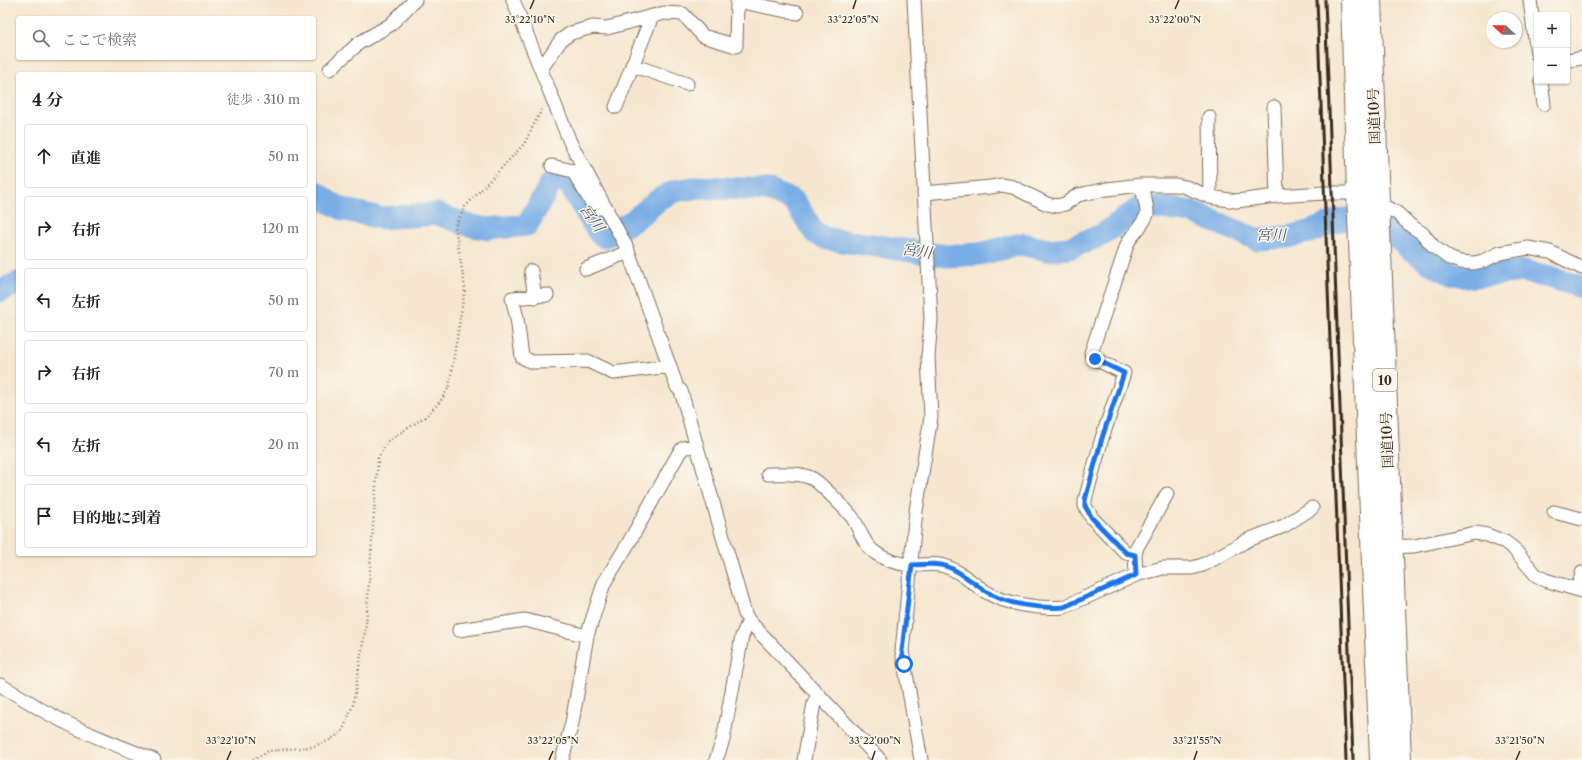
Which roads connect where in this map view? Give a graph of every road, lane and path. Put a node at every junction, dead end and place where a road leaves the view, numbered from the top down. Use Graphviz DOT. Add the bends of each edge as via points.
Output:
graph roads {
  1 [pos="415,0"];
  2 [pos="513,0"];
  3 [pos="914,0"];
  4 [pos="1352,0"];
  5 [pos="1370,0"];
  6 [pos="1530,0"];
  7 [pos="797,13"];
  8 [pos="652,16"];
  9 [pos="1536,48"];
  10 [pos="1582,58"];
  11 [pos="1570,60"];
  12 [pos="632,66"];
  13 [pos="541,68"];
  14 [pos="330,69"];
  15 [pos="687,84"];
  16 [pos="1541,84"];
  17 [pos="549,86"];
  18 [pos="1544,104"];
  19 [pos="616,107"];
  20 [pos="1274,107"];
  21 [pos="1209,117"];
  22 [pos="552,166"];
  23 [pos="1141,185"];
  24 [pos="924,193"];
  25 [pos="1358,194"];
  26 [pos="1210,196"];
  27 [pos="1277,196"];
  28 [pos="1377,204"];
  29 [pos="610,214"];
  30 [pos="628,250"];
  31 [pos="1582,268"];
  32 [pos="586,269"];
  33 [pos="531,272"];
  34 [pos="670,366"];
  35 [pos="697,445"];
  36 [pos="768,474"];
  37 [pos="1167,494"];
  38 [pos="1312,508"];
  39 [pos="1554,512"];
  40 [pos="1582,519"];
  41 [pos="1382,547"];
  42 [pos="1135,555"];
  43 [pos="912,565"];
  44 [pos="1582,573"];
  45 [pos="1136,575"];
  46 [pos="1580,591"];
  47 [pos="749,621"];
  48 [pos="459,630"];
  49 [pos="587,636"];
  50 [pos="0,685"];
  51 [pos="818,695"];
  52 [pos="154,760"];
  53 [pos="253,760"];
  54 [pos="562,760"];
  55 [pos="716,760"];
  56 [pos="804,760"];
  57 [pos="880,760"];
  58 [pos="920,760"];
  59 [pos="1381,760"];
  60 [pos="1400,760"];
  1 -- 14 [label="street" via="390,25 358,43"];
  2 -- 13 [label="street"];
  3 -- 24 [label="street"];
  4 -- 25 [label="highway, 国道10号 / 10"];
  5 -- 28 [label="highway, 国道10号 / 10"];
  6 -- 9 [label="street"];
  7 -- 8 [label="street" via="737,1 736,46 703,36 683,14 664,13"];
  8 -- 12 [label="street"];
  8 -- 13 [label="street" via="607,28 571,33 561,40"];
  10 -- 11 [label="street"];
  12 -- 15 [label="street"];
  12 -- 19 [label="street"];
  13 -- 17 [label="street"];
  16 -- 18 [label="street"];
  17 -- 29 [label="street" via="570,142"];
  17 -- 53 [label="path" via="541,112 524,144 465,207 455,226 465,288 449,387 440,402 424,417 388,441 378,458 366,624 353,705 342,732 328,741 311,746 268,751"];
  20 -- 27 [label="street"];
  21 -- 26 [label="street"];
  22 -- 29 [label="street" via="573,172 594,207"];
  23 -- 24 [label="street" via="1078,195 1057,206 1047,204 1013,187 1002,185"];
  23 -- 26 [label="street" via="1176,185"];
  23 -- 42 [label="street" via="1147,214 1128,242 1091,354 1095,359 1124,373 1085,500 1085,506 1092,518 1126,553"];
  24 -- 43 [label="street" via="931,319 928,357 930,417 916,511"];
  25 -- 27 [label="street" via="1324,192"];
  25 -- 28 [label="street"];
  25 -- 41 [label="highway, 国道10号 / 10"];
  26 -- 27 [label="street" via="1236,201"];
  28 -- 31 [label="street" via="1397,213 1422,233 1434,247 1449,258 1460,262 1474,263 1500,253 1528,248 1550,252"];
  28 -- 41 [label="highway, 国道10号 / 10"];
  29 -- 30 [label="street"];
  30 -- 32 [label="street"];
  30 -- 34 [label="street"];
  33 -- 34 [label="street" via="541,296 512,298 522,358 532,362 588,361 613,373"];
  34 -- 35 [label="street" via="681,391"];
  35 -- 47 [label="street"];
  35 -- 49 [label="street" via="683,448 675,459 604,583"];
  36 -- 43 [label="street" via="814,479 853,518 867,546 877,555"];
  37 -- 42 [label="street"];
  38 -- 45 [label="street" via="1284,526 1248,540 1203,564 1192,568 1163,568"];
  39 -- 40 [label="street"];
  41 -- 46 [label="street" via="1419,546 1476,533 1487,535 1513,548 1536,575"];
  41 -- 59 [label="highway, 国道10号 / 10"];
  41 -- 60 [label="highway, 国道10号 / 10"];
  42 -- 45 [label="street"];
  43 -- 45 [label="street" via="937,564 949,567 989,593 1011,603 1053,608 1064,607"];
  43 -- 58 [label="street" via="902,651"];
  44 -- 46 [label="street"];
  47 -- 51 [label="street"];
  47 -- 55 [label="street" via="742,636 723,740"];
  48 -- 49 [label="street" via="525,620"];
  49 -- 54 [label="street" via="572,723"];
  50 -- 52 [label="street" via="42,710 102,739"];
  51 -- 56 [label="street" via="814,703"];
  51 -- 57 [label="street"];
}
